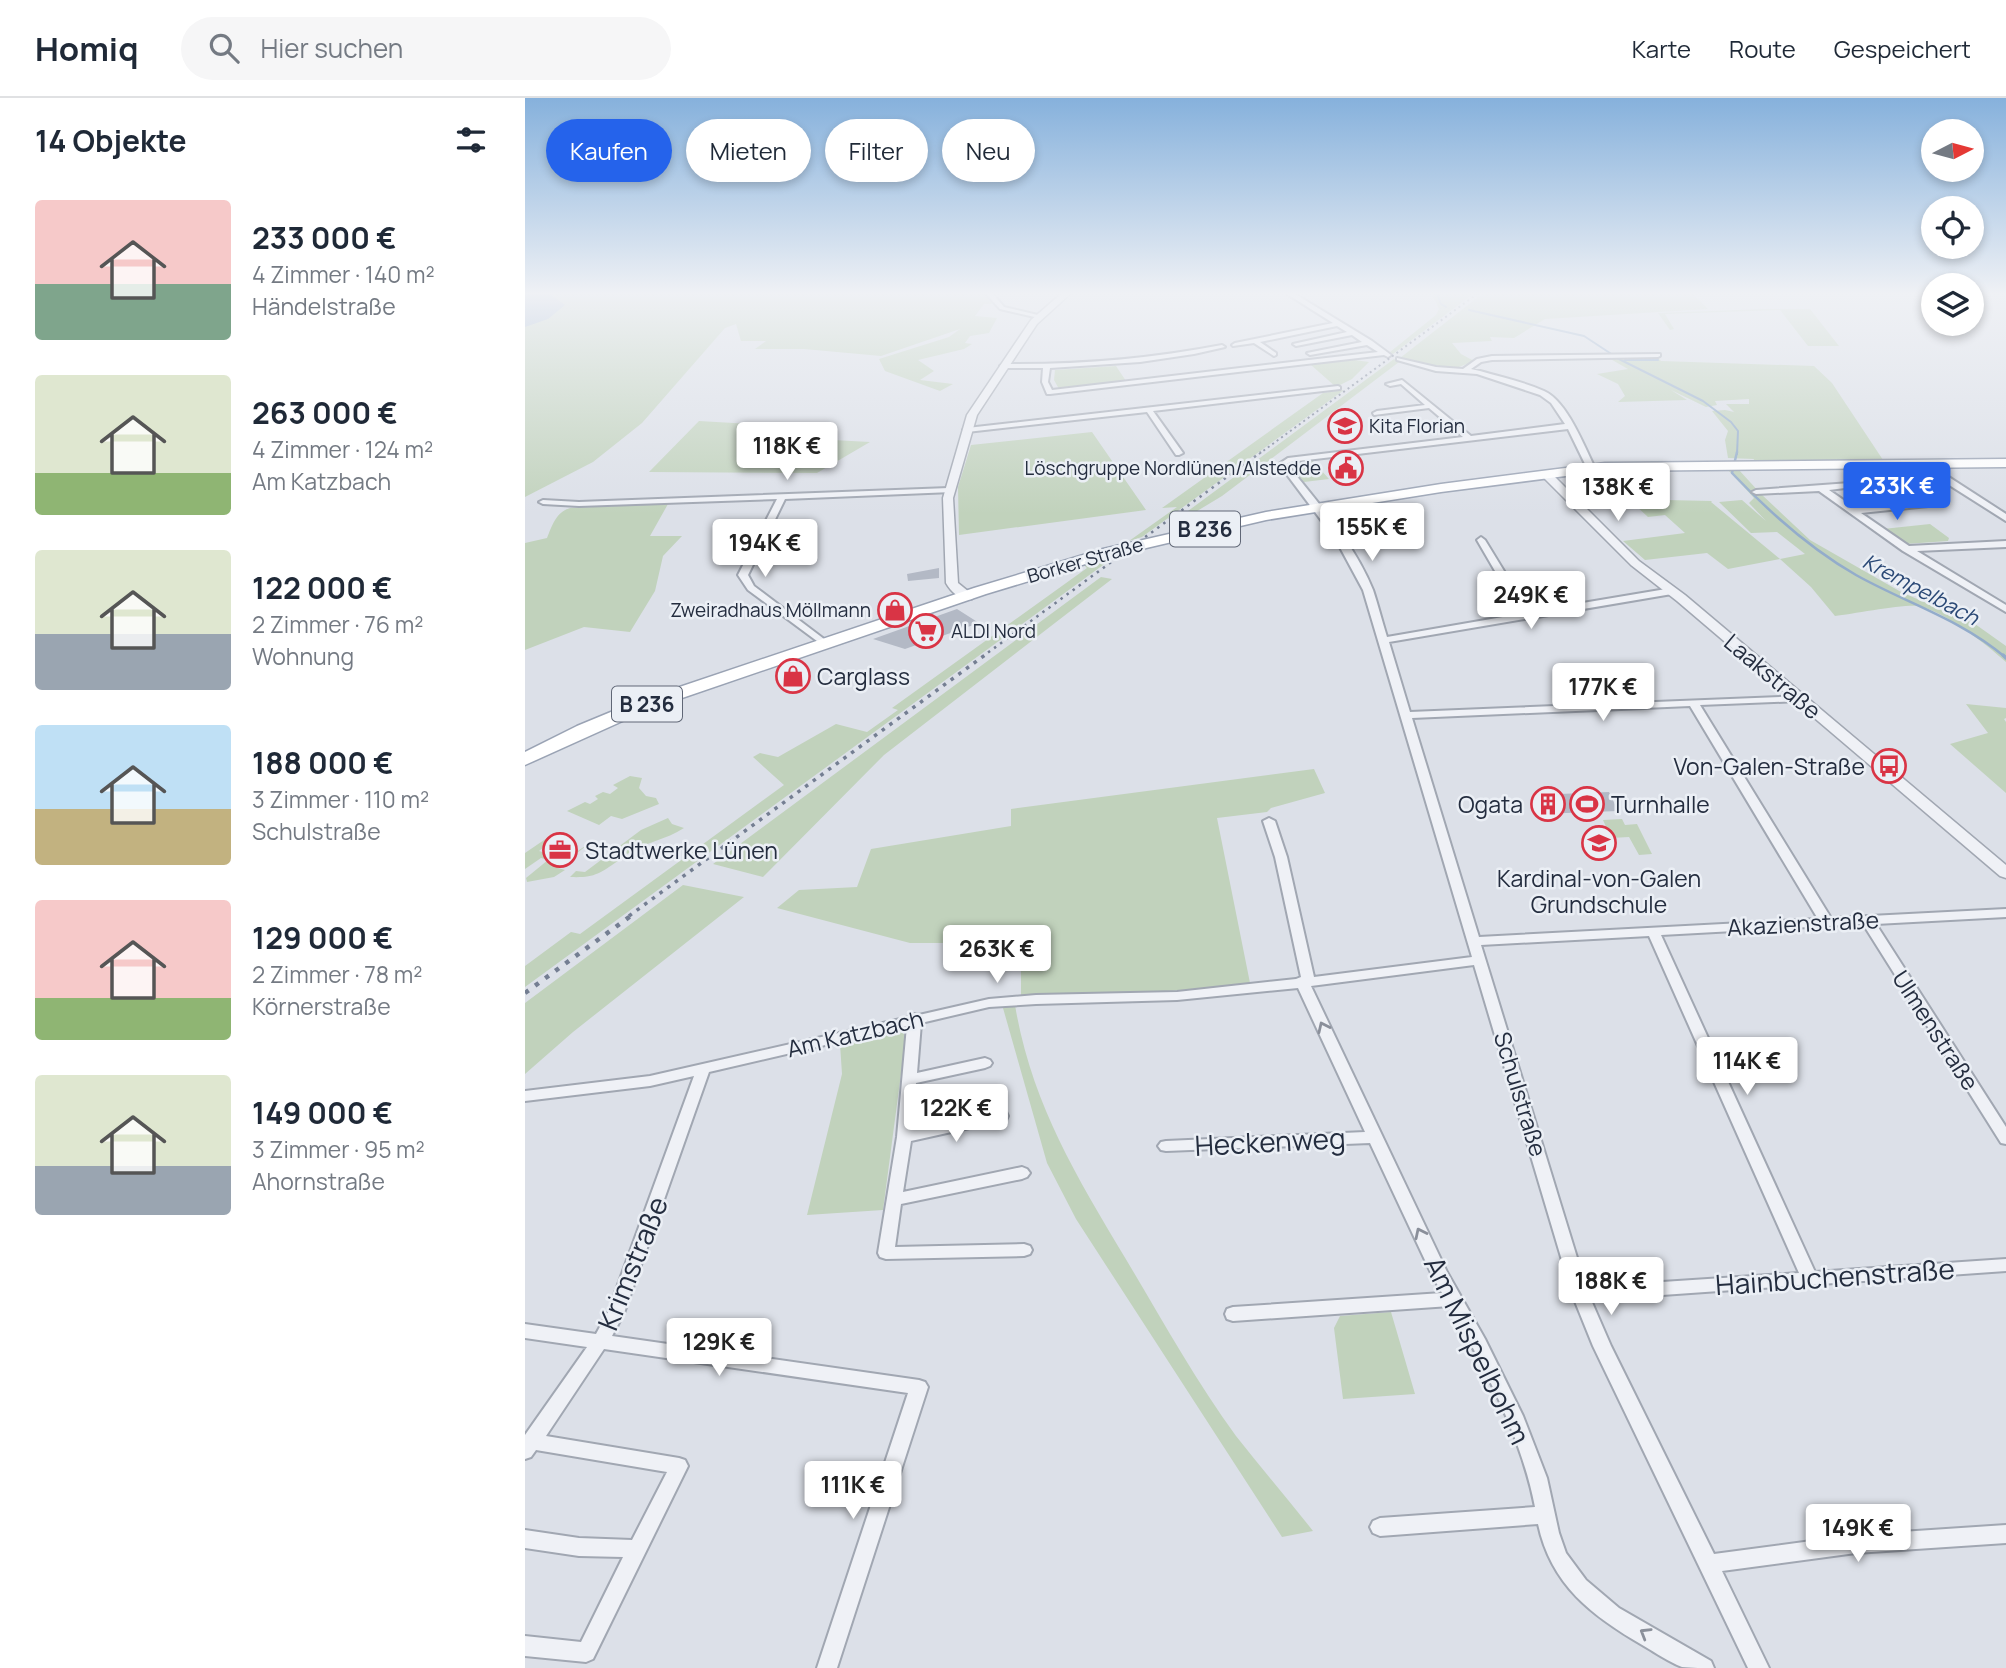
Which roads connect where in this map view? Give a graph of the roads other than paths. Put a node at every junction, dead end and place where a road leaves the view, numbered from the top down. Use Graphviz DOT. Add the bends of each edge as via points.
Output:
graph roads {
  1 [pos="1002,367"];
  2 [pos="1047,367"];
  3 [pos="1140,367"];
  4 [pos="1174,367"];
  5 [pos="1272,367"];
  6 [pos="1430,367"];
  7 [pos="1470,367"];
  8 [pos="1466,370"];
  9 [pos="1182,377"];
  10 [pos="1156,380"];
  11 [pos="1390,384"];
  12 [pos="1338,388"];
  13 [pos="1431,406"];
  14 [pos="1149,410"];
  15 [pos="1377,413"];
  16 [pos="1570,426"];
  17 [pos="967,430"];
  18 [pos="1469,438"];
  19 [pos="1179,453"];
  20 [pos="1926,463"];
  21 [pos="2006,463"];
  22 [pos="1591,468"];
  23 [pos="1546,474"];
  24 [pos="1850,485"];
  25 [pos="1821,488"];
  26 [pos="949,490"];
  27 [pos="1756,492"];
  28 [pos="782,496"];
  29 [pos="543,502"];
  30 [pos="1938,503"];
  31 [pos="1318,507"];
  32 [pos="1853,511"];
  33 [pos="2006,518"];
  34 [pos="1481,540"];
  35 [pos="2006,544"];
  36 [pos="1906,549"];
  37 [pos="1672,591"];
  38 [pos="968,596"];
  39 [pos="2006,609"];
  40 [pos="1527,617"];
  41 [pos="1384,640"];
  42 [pos="825,645"];
  43 [pos="1800,698"];
  44 [pos="1693,704"];
  45 [pos="1406,715"];
  46 [pos="525,759"];
  47 [pos="1269,821"];
  48 [pos="2006,873"];
  49 [pos="2006,913"];
  50 [pos="1867,920"];
  51 [pos="1827,923"];
  52 [pos="1653,931"];
  53 [pos="1474,941"];
  54 [pos="1480,960"];
  55 [pos="1305,981"];
  56 [pos="915,1018"];
  57 [pos="985,1063"];
  58 [pos="703,1069"];
  59 [pos="910,1079"];
  60 [pos="525,1096"];
  61 [pos="1001,1116"];
  62 [pos="1374,1136"];
  63 [pos="904,1137"];
  64 [pos="2006,1139"];
  65 [pos="1166,1146"];
  66 [pos="1022,1173"];
  67 [pos="895,1200"];
  68 [pos="1024,1250"];
  69 [pos="2006,1265"];
  70 [pos="1809,1277"];
  71 [pos="1580,1294"];
  72 [pos="1455,1299"];
  73 [pos="1233,1314"];
  74 [pos="525,1331"];
  75 [pos="600,1342"];
  76 [pos="919,1387"];
  77 [pos="528,1446"];
  78 [pos="1547,1515"];
  79 [pos="1380,1527"];
  80 [pos="2006,1535"];
  81 [pos="525,1539"];
  82 [pos="638,1549"];
  83 [pos="1708,1564"];
  84 [pos="525,1646"];
  85 [pos="1755,1667"];
  86 [pos="827,1668"];
  87 [pos="1704,1668"];
  1 -- 17 [label="street" via="975,408"];
  2 -- 10 [label="street" via="1045,382 1050,392"];
  3 -- 10 [label="street"];
  4 -- 9 [label="street"];
  5 -- 9 [label="street"];
  6 -- 8 [label="street"];
  7 -- 8 [label="street"];
  8 -- 16 [label="street" via="1543,393"];
  9 -- 10 [label="street"];
  11 -- 13 [label="street" via="1402,382"];
  12 -- 14 [label="street"];
  13 -- 15 [label="street"];
  13 -- 18 [label="street"];
  14 -- 17 [label="street"];
  14 -- 19 [label="street"];
  16 -- 18 [label="street"];
  16 -- 22 [label="street"];
  17 -- 26 [label="street"];
  18 -- 31 [label="street, Schulstraße" via="1285,461"];
  20 -- 21 [label="main road, Borker Straße / B 236"];
  20 -- 22 [label="main road, Borker Straße / B 236"];
  20 -- 33 [label="street"];
  22 -- 23 [label="main road, Borker Straße / B 236"];
  23 -- 31 [label="main road, Borker Straße / B 236"];
  23 -- 37 [label="street, Laakstraße" via="1638,566"];
  24 -- 25 [label="street"];
  25 -- 27 [label="street"];
  25 -- 32 [label="street"];
  26 -- 28 [label="street"];
  26 -- 38 [label="street" via="952,583"];
  28 -- 29 [label="street" via="579,505"];
  28 -- 42 [label="street" via="743,575 751,588"];
  30 -- 32 [label="street"];
  31 -- 38 [label="main road, Borker Straße / B 236" via="1116,550"];
  31 -- 41 [label="street, Schulstraße" via="1361,575"];
  32 -- 36 [label="street"];
  34 -- 40 [label="street"];
  35 -- 36 [label="street"];
  36 -- 39 [label="street"];
  37 -- 40 [label="street"];
  37 -- 43 [label="street, Laakstraße"];
  38 -- 42 [label="main road, Borker Straße / B 236"];
  40 -- 41 [label="street"];
  41 -- 45 [label="street, Schulstraße"];
  42 -- 46 [label="main road, Borker Straße / B 236" via="639,707"];
  43 -- 44 [label="street"];
  43 -- 48 [label="street, Laakstraße"];
  44 -- 45 [label="street"];
  44 -- 51 [label="street"];
  45 -- 53 [label="street, Schulstraße"];
  47 -- 55 [label="street" via="1282,858"];
  49 -- 50 [label="street, Akazienstraße"];
  50 -- 51 [label="street, Akazienstraße"];
  50 -- 64 [label="street, Ulmenstraße"];
  51 -- 52 [label="street, Akazienstraße"];
  52 -- 53 [label="street, Akazienstraße"];
  52 -- 70 [label="street"];
  53 -- 54 [label="street, Schulstraße"];
  54 -- 55 [label="street, Am Katzbach"];
  54 -- 71 [label="street, Schulstraße"];
  55 -- 56 [label="street, Am Katzbach" via="1141,999 1017,1000"];
  62 -- 55 [label="street, Am Mispelbohm, one-way"];
  56 -- 58 [label="street, Am Katzbach"];
  56 -- 59 [label="street"];
  57 -- 59 [label="street"];
  58 -- 60 [label="street, Am Katzbach" via="650,1081"];
  58 -- 75 [label="street, Krimstraße" via="616,1312"];
  59 -- 63 [label="street"];
  61 -- 63 [label="street"];
  62 -- 65 [label="street, Heckenweg"];
  72 -- 62 [label="street, Am Mispelbohm, one-way"];
  63 -- 67 [label="street"];
  66 -- 67 [label="street"];
  67 -- 68 [label="street" via="886,1253"];
  69 -- 70 [label="street, Hainbuchenstraße"];
  70 -- 71 [label="street, Hainbuchenstraße"];
  71 -- 83 [label="street, Schulstraße"];
  72 -- 73 [label="street"];
  72 -- 78 [label="street, Am Mispelbohm" via="1468,1317 1533,1462"];
  74 -- 75 [label="street"];
  75 -- 76 [label="street"];
  75 -- 77 [label="street, Krimstraße"];
  76 -- 86 [label="street"];
  77 -- 82 [label="street, Krimstraße" via="679,1466"];
  78 -- 79 [label="street"];
  87 -- 78 [label="street, Am Mispelbohm, one-way" via="1619,1618 1577,1584 1557,1555"];
  80 -- 83 [label="street" via="1856,1544"];
  81 -- 82 [label="street"];
  82 -- 84 [label="street, Krimstraße" via="586,1652"];
  83 -- 85 [label="street, Schulstraße"];
}
